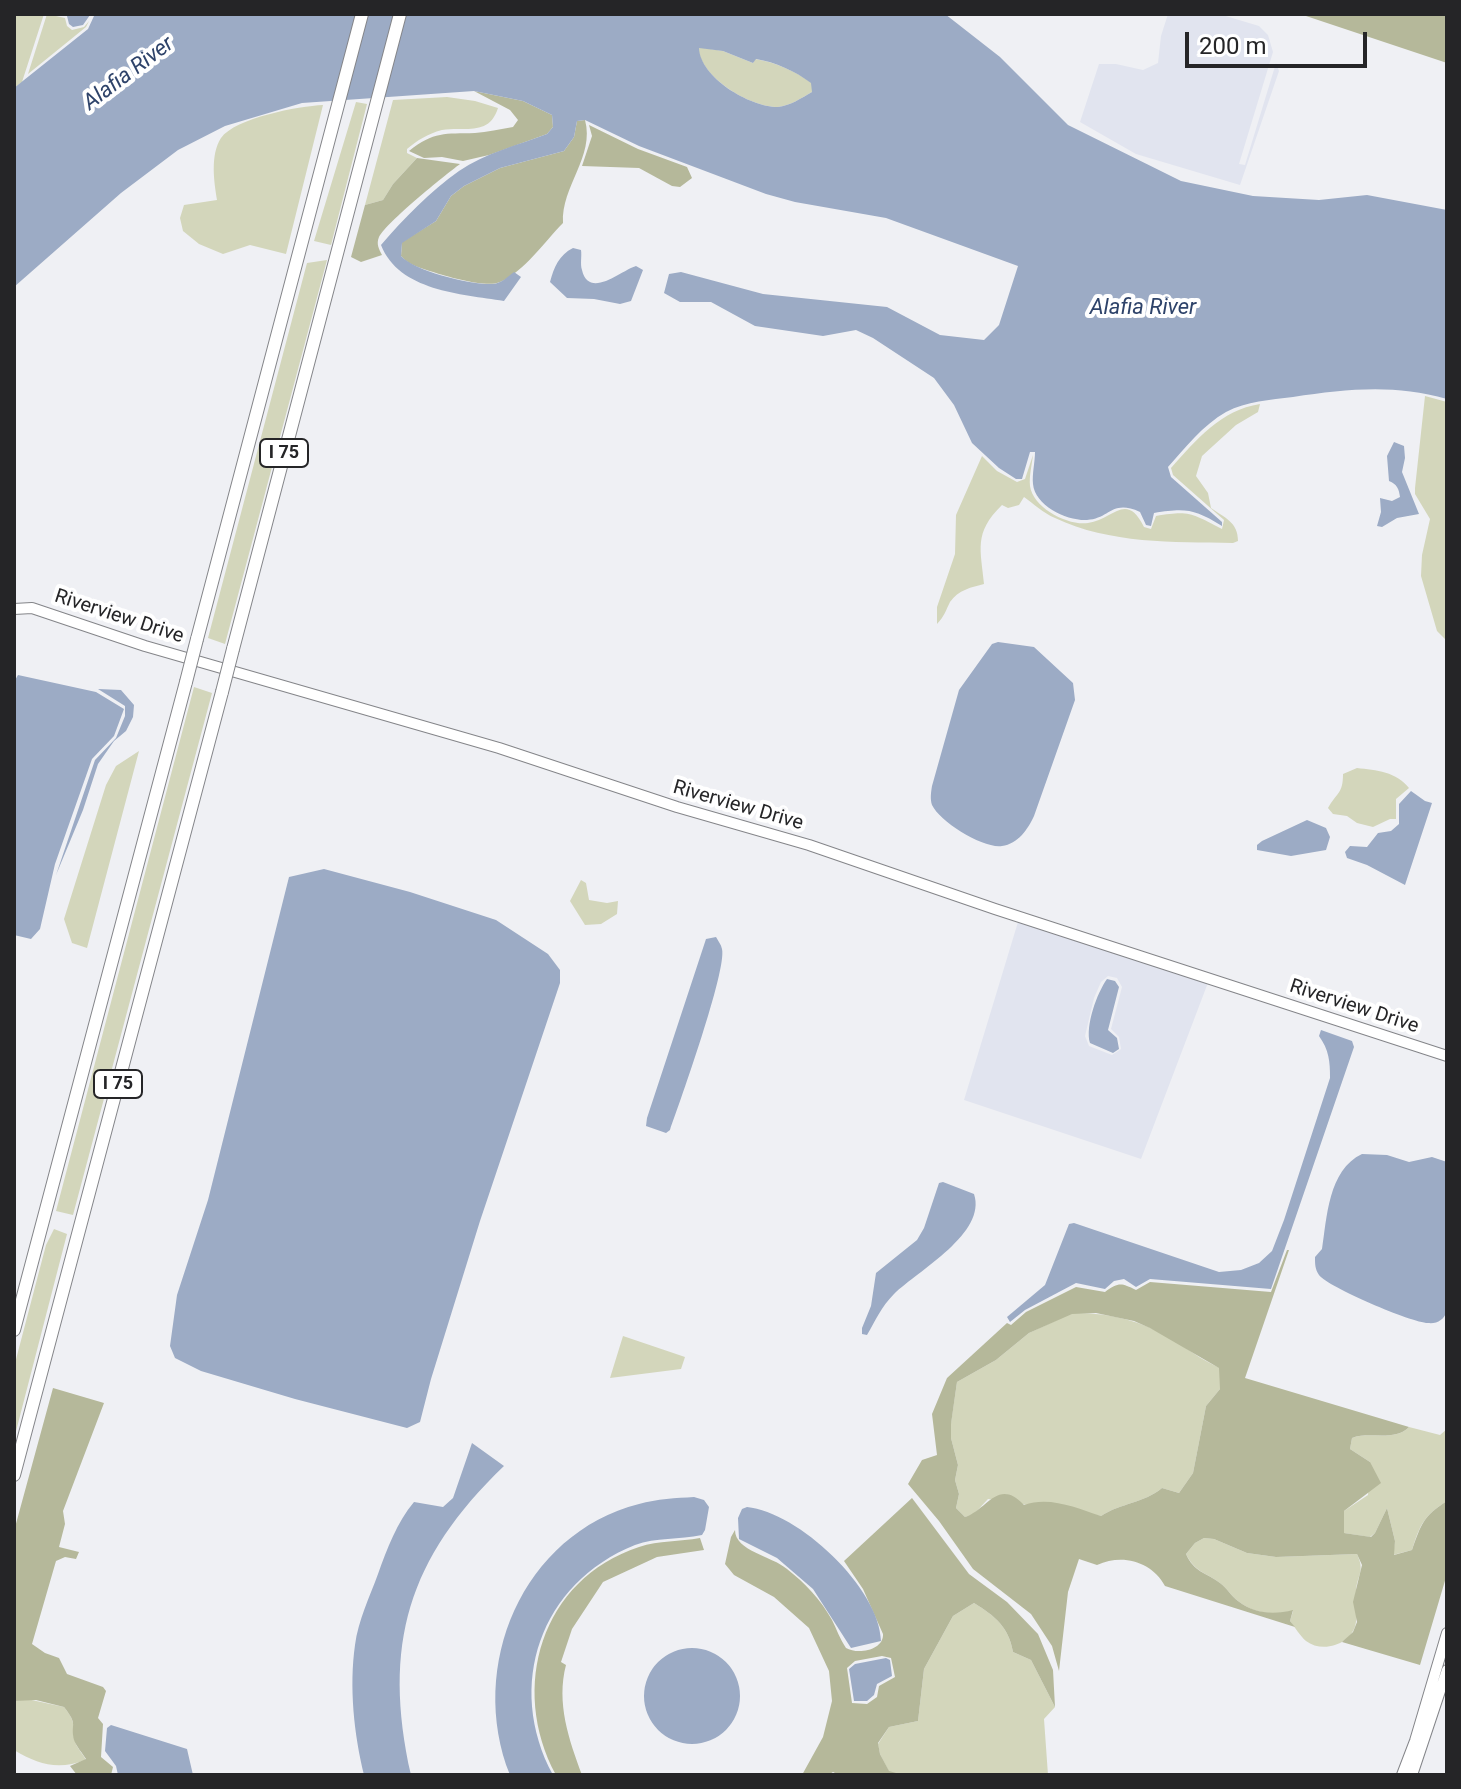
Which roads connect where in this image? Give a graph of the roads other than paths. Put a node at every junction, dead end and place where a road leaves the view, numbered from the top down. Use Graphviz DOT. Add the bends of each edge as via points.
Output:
graph roads {
  1 [pos="362,14"];
  2 [pos="400,14"];
  3 [pos="14,609"];
  4 [pos="1447,1056"];
  5 [pos="14,1330"];
  6 [pos="14,1475"];
  7 [pos="1447,1633"];
  8 [pos="1447,1670"];
  9 [pos="1402,1775"];
  10 [pos="1412,1775"];
  1 -- 5 [label="highway, I 75, bridge"];
  2 -- 6 [label="highway, I 75, bridge"];
  3 -- 4 [label="street, Riverview Drive" via="32,608 499,748"];
  7 -- 9 [label="street"];
  8 -- 10 [label="street"];
}
